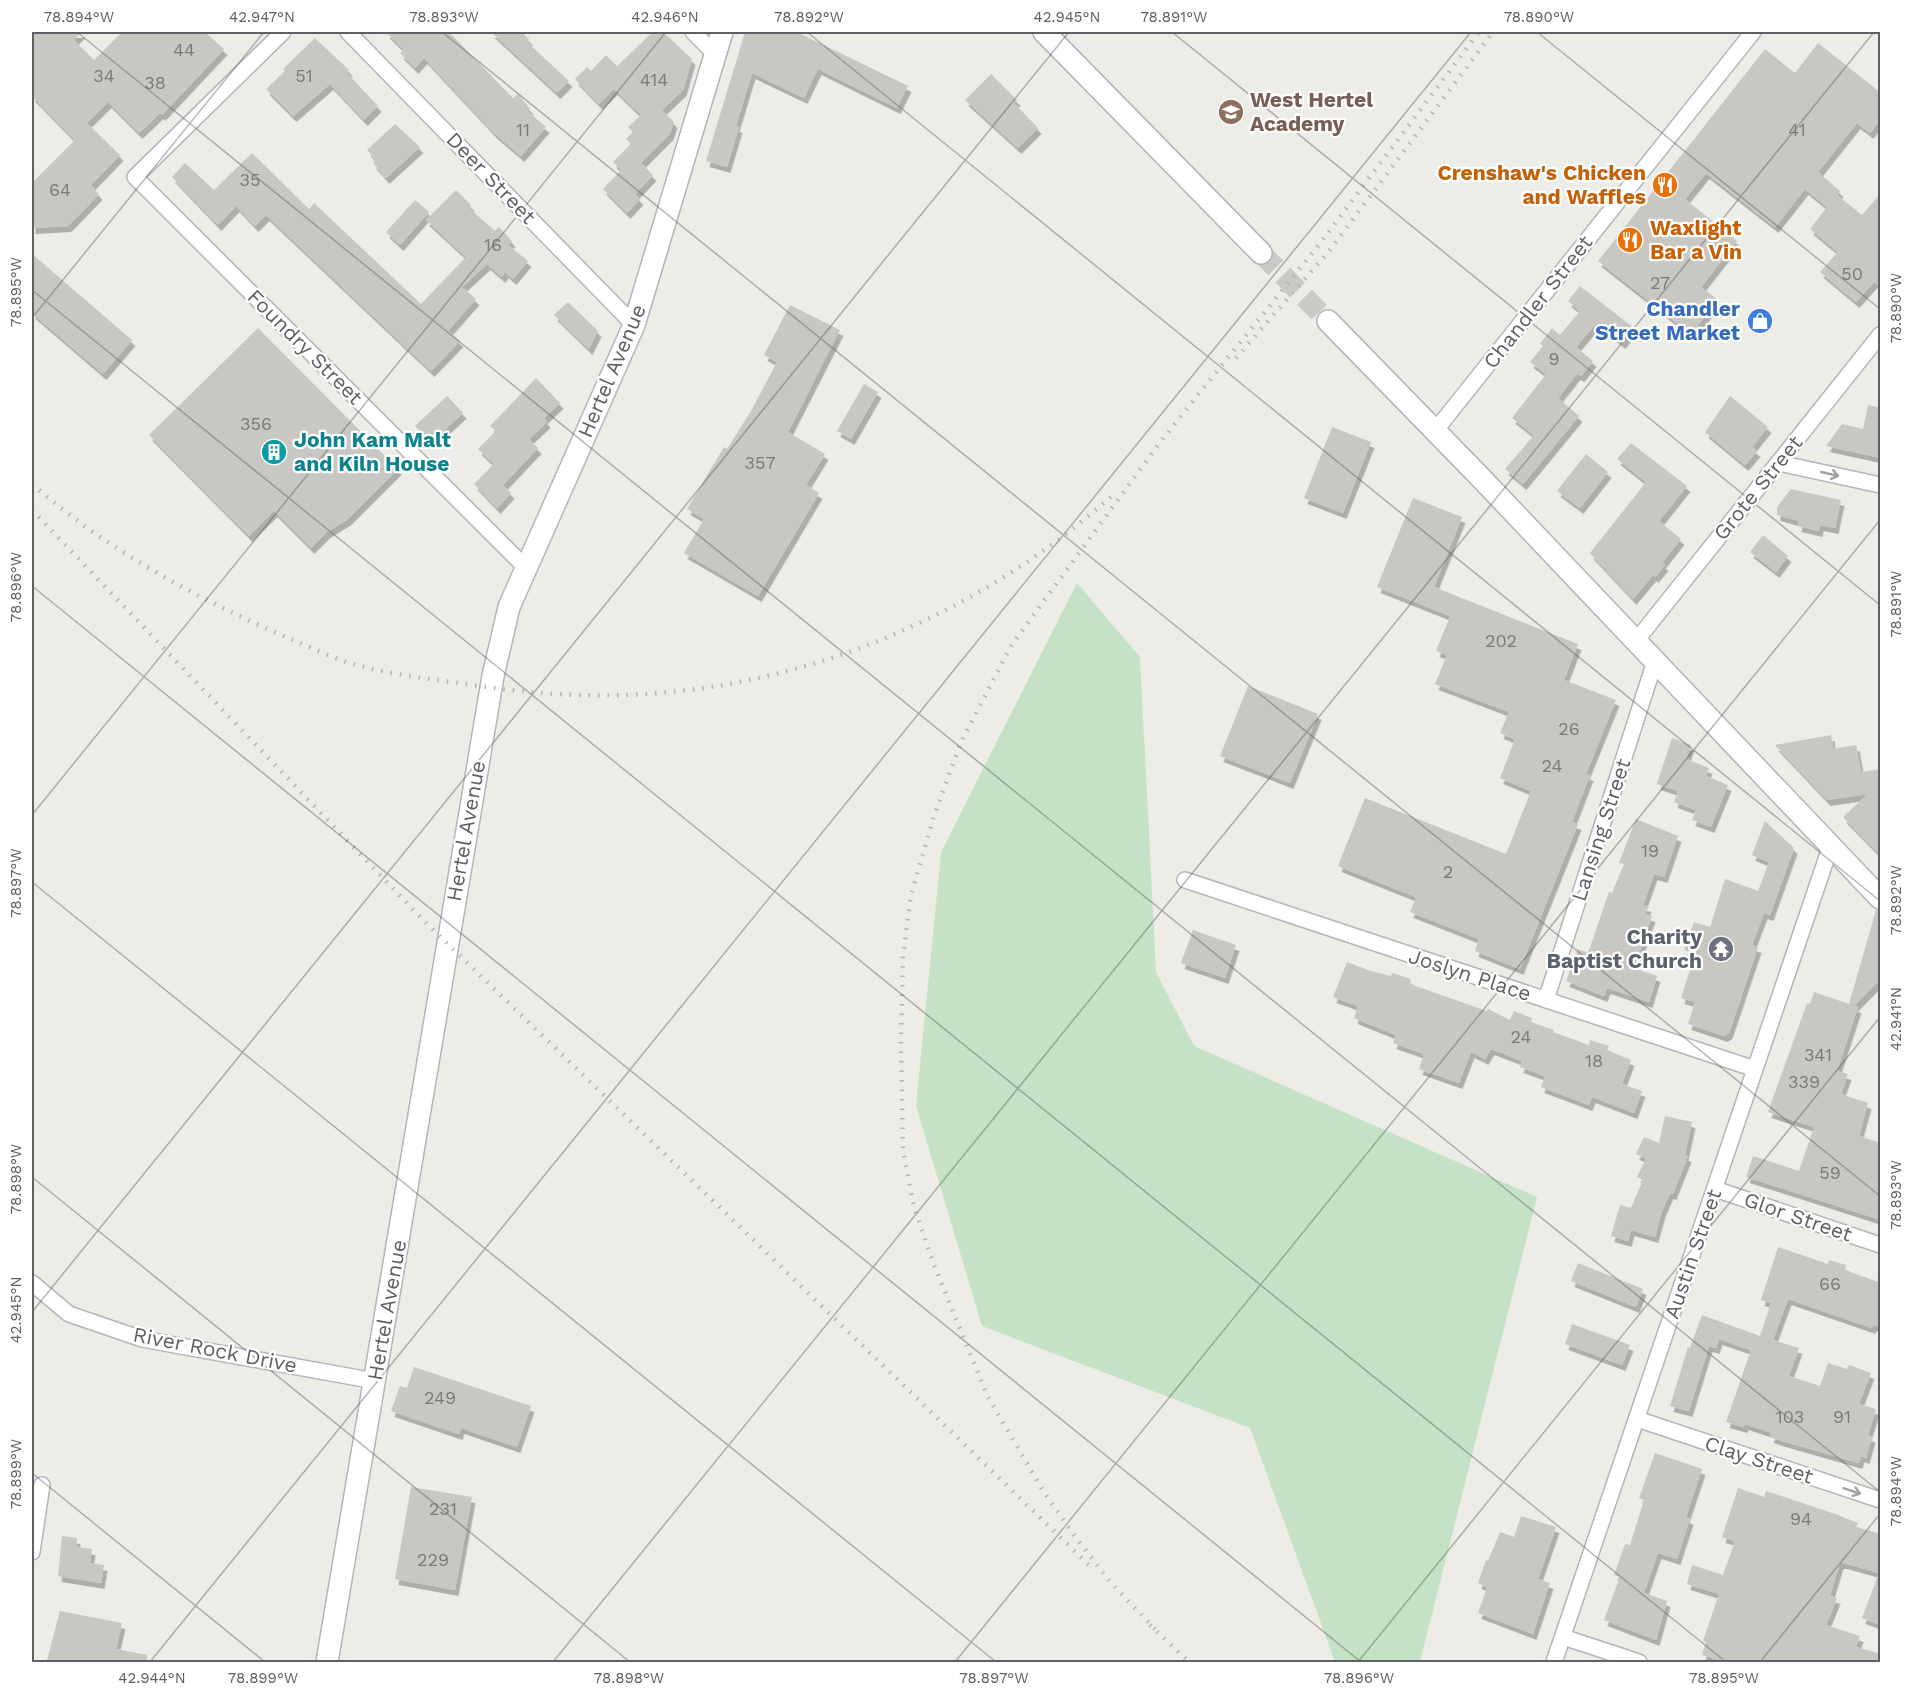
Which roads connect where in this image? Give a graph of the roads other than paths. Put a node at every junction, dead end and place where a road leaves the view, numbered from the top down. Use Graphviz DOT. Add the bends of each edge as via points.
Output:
graph roads {
  1 [pos="283,32"];
  2 [pos="348,32"];
  3 [pos="693,32"];
  4 [pos="722,32"];
  5 [pos="1044,32"];
  6 [pos="1753,32"];
  7 [pos="715,54"];
  8 [pos="1261,253"];
  9 [pos="1328,321"];
  10 [pos="634,325"];
  11 [pos="1881,335"];
  12 [pos="1435,430"];
  13 [pos="1779,463"];
  14 [pos="1881,485"];
  15 [pos="526,567"];
  16 [pos="1636,641"];
  17 [pos="1655,661"];
  18 [pos="1831,845"];
  19 [pos="1185,880"];
  20 [pos="1877,891"];
  21 [pos="1546,1000"];
  22 [pos="1755,1069"];
  23 [pos="1715,1189"];
  24 [pos="1881,1245"];
  25 [pos="32,1283"];
  26 [pos="375,1381"];
  27 [pos="1637,1419"];
  28 [pos="42,1485"];
  29 [pos="1881,1500"];
  30 [pos="32,1552"];
  31 [pos="1563,1637"];
  32 [pos="327,1662"];
  33 [pos="1554,1662"];
  34 [pos="1639,1662"];
  1 -- 15 [label="street, Foundry Street" via="135,177"];
  2 -- 10 [label="street, Deer Street"];
  3 -- 7 [label="street"];
  4 -- 7 [label="street, Hertel Avenue"];
  5 -- 8 [label="street"];
  6 -- 12 [label="street, Chandler Street"];
  7 -- 10 [label="street, Hertel Avenue"];
  9 -- 12 [label="street"];
  10 -- 15 [label="street, Hertel Avenue"];
  11 -- 13 [label="street, Grote Street"];
  12 -- 16 [label="street"];
  13 -- 14 [label="street, one-way"];
  13 -- 16 [label="street, Grote Street"];
  15 -- 26 [label="street, Hertel Avenue" via="509,607 493,676"];
  16 -- 17 [label="street"];
  17 -- 18 [label="street"];
  17 -- 21 [label="street, Lansing Street"];
  18 -- 20 [label="street"];
  18 -- 22 [label="street, Austin Street"];
  19 -- 21 [label="street, Joslyn Place"];
  21 -- 22 [label="street, Joslyn Place"];
  22 -- 23 [label="street, Austin Street"];
  23 -- 24 [label="street, Glor Street"];
  23 -- 27 [label="street, Austin Street"];
  25 -- 26 [label="street, River Rock Drive" via="69,1314 142,1339"];
  26 -- 32 [label="street, Hertel Avenue"];
  27 -- 29 [label="street, Clay Street, one-way"];
  27 -- 31 [label="street, Austin Street"];
  28 -- 30 [label="street"];
  31 -- 33 [label="street, Austin Street"];
  31 -- 34 [label="street"];
}
